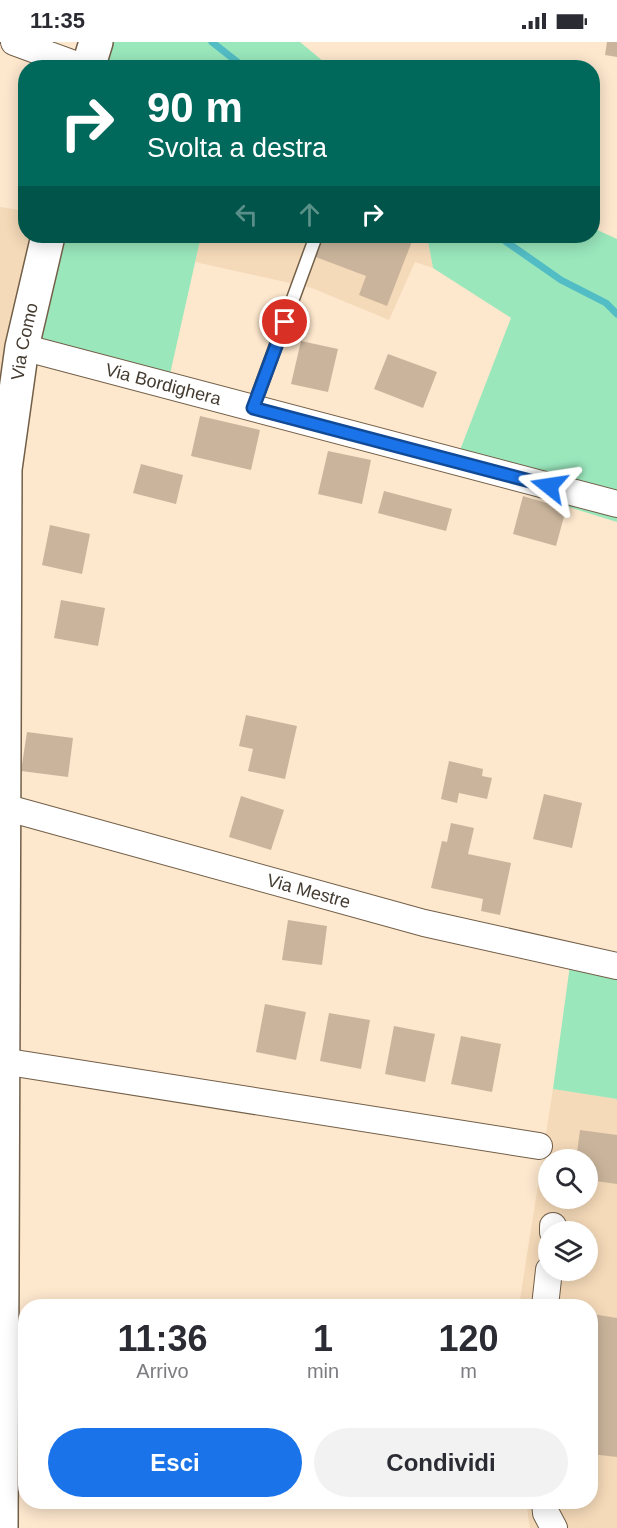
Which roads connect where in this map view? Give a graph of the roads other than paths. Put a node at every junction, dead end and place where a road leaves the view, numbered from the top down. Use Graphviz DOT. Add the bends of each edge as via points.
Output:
graph roads {
  1 [pos="14,42"];
  2 [pos="96,42"];
  3 [pos="65,60"];
  4 [pos="90,60"];
  5 [pos="46,243"];
  6 [pos="313,243"];
  7 [pos="22,347"];
  8 [pos="253,408"];
  9 [pos="617,504"];
  10 [pos="4,807"];
  11 [pos="617,966"];
  12 [pos="3,1061"];
  13 [pos="539,1146"];
  14 [pos="548,1281"];
  15 [pos="546,1299"];
  16 [pos="546,1509"];
  17 [pos="1,1528"];
  18 [pos="554,1528"];
  1 -- 3 [label="street"];
  2 -- 4 [label="main road"];
  5 -- 7 [label="main road, Via Como"];
  6 -- 8 [label="lane"];
  7 -- 8 [label="street, Via Bordighera"];
  7 -- 10 [label="main road, Via Como" via="5,469"];
  8 -- 9 [label="street, Via Bordighera"];
  10 -- 11 [label="street, Via Mestre" via="424,923"];
  10 -- 12 [label="main road, Via Como"];
  12 -- 13 [label="street"];
  12 -- 17 [label="main road, Via Como"];
  14 -- 15 [label="street"];
  16 -- 18 [label="street"];
}
